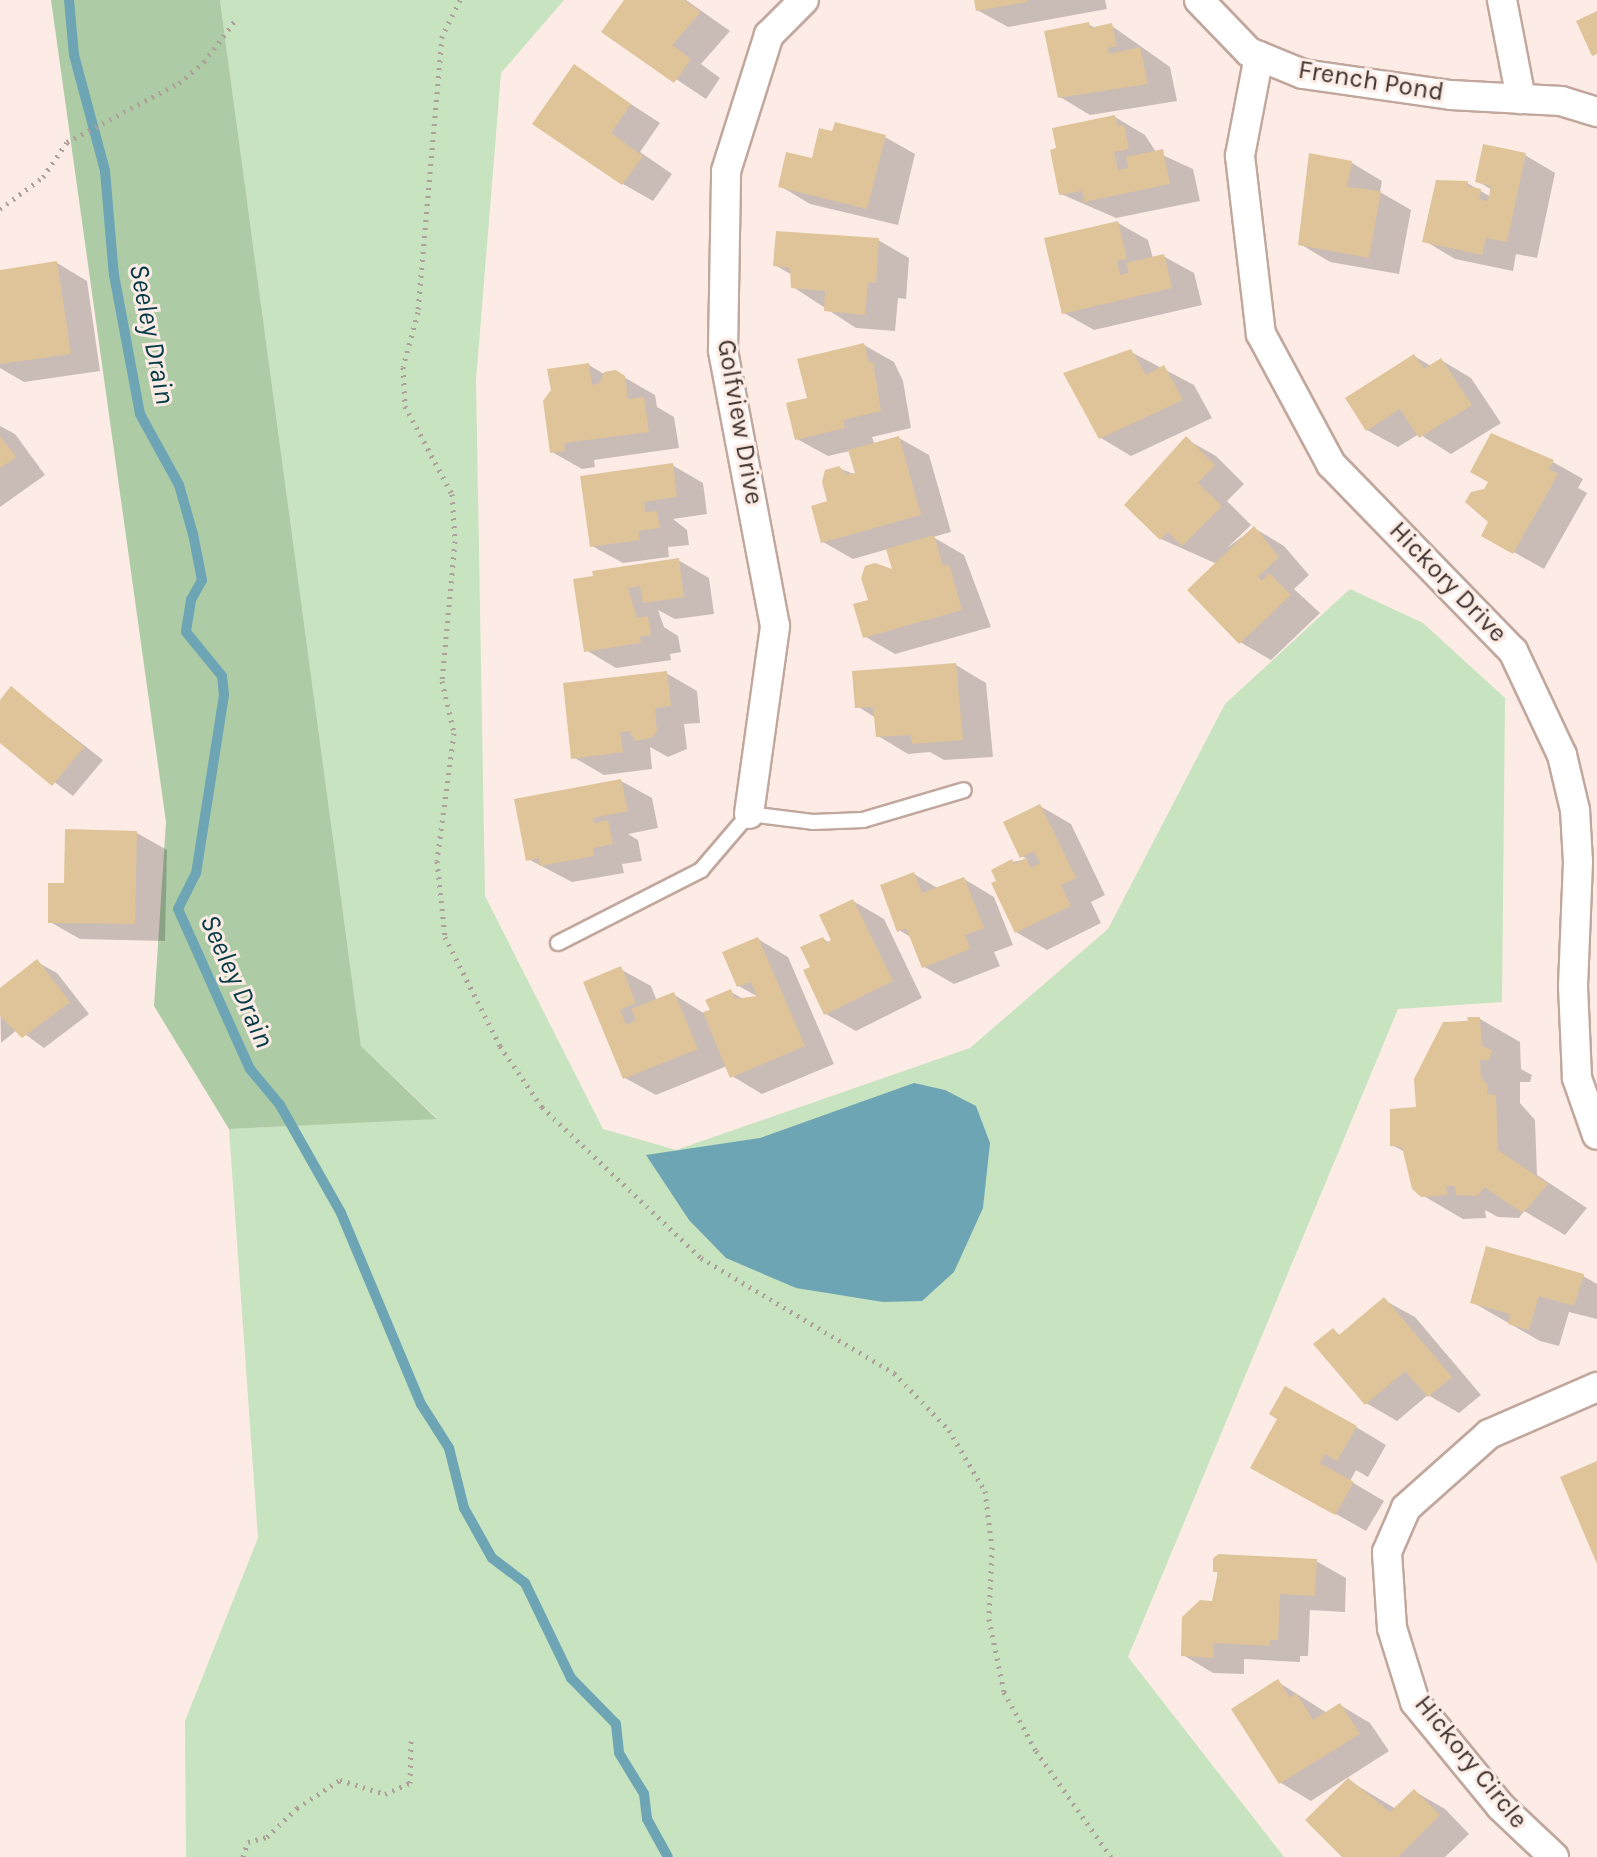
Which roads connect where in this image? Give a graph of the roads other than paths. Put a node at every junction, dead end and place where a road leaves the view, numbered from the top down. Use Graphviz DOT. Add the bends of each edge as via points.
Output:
graph roads {
  1 [pos="804,0"];
  2 [pos="1199,0"];
  3 [pos="1502,0"];
  4 [pos="1259,56"];
  5 [pos="1521,99"];
  6 [pos="1597,112"];
  7 [pos="964,790"];
  8 [pos="749,814"];
  9 [pos="558,943"];
  10 [pos="1597,1135"];
  11 [pos="1597,1387"];
  12 [pos="1554,1857"];
  1 -- 8 [label="street, Golfview Drive" via="769,35 726,171 723,350 775,626"];
  2 -- 4 [label="street, French Pond"];
  3 -- 5 [label="street"];
  4 -- 5 [label="street, French Pond" via="1303,74"];
  4 -- 10 [label="street, Hickory Drive" via="1240,156 1261,334 1331,464 1513,651 1562,755 1575,810 1578,862 1573,986 1577,1078"];
  5 -- 6 [label="street, French Pond" via="1561,101"];
  7 -- 8 [label="lane" via="863,820 813,822"];
  8 -- 9 [label="lane" via="701,870"];
  11 -- 12 [label="street, Hickory Circle" via="1489,1434 1406,1508 1387,1552 1392,1628 1415,1702 1501,1807"];
}
